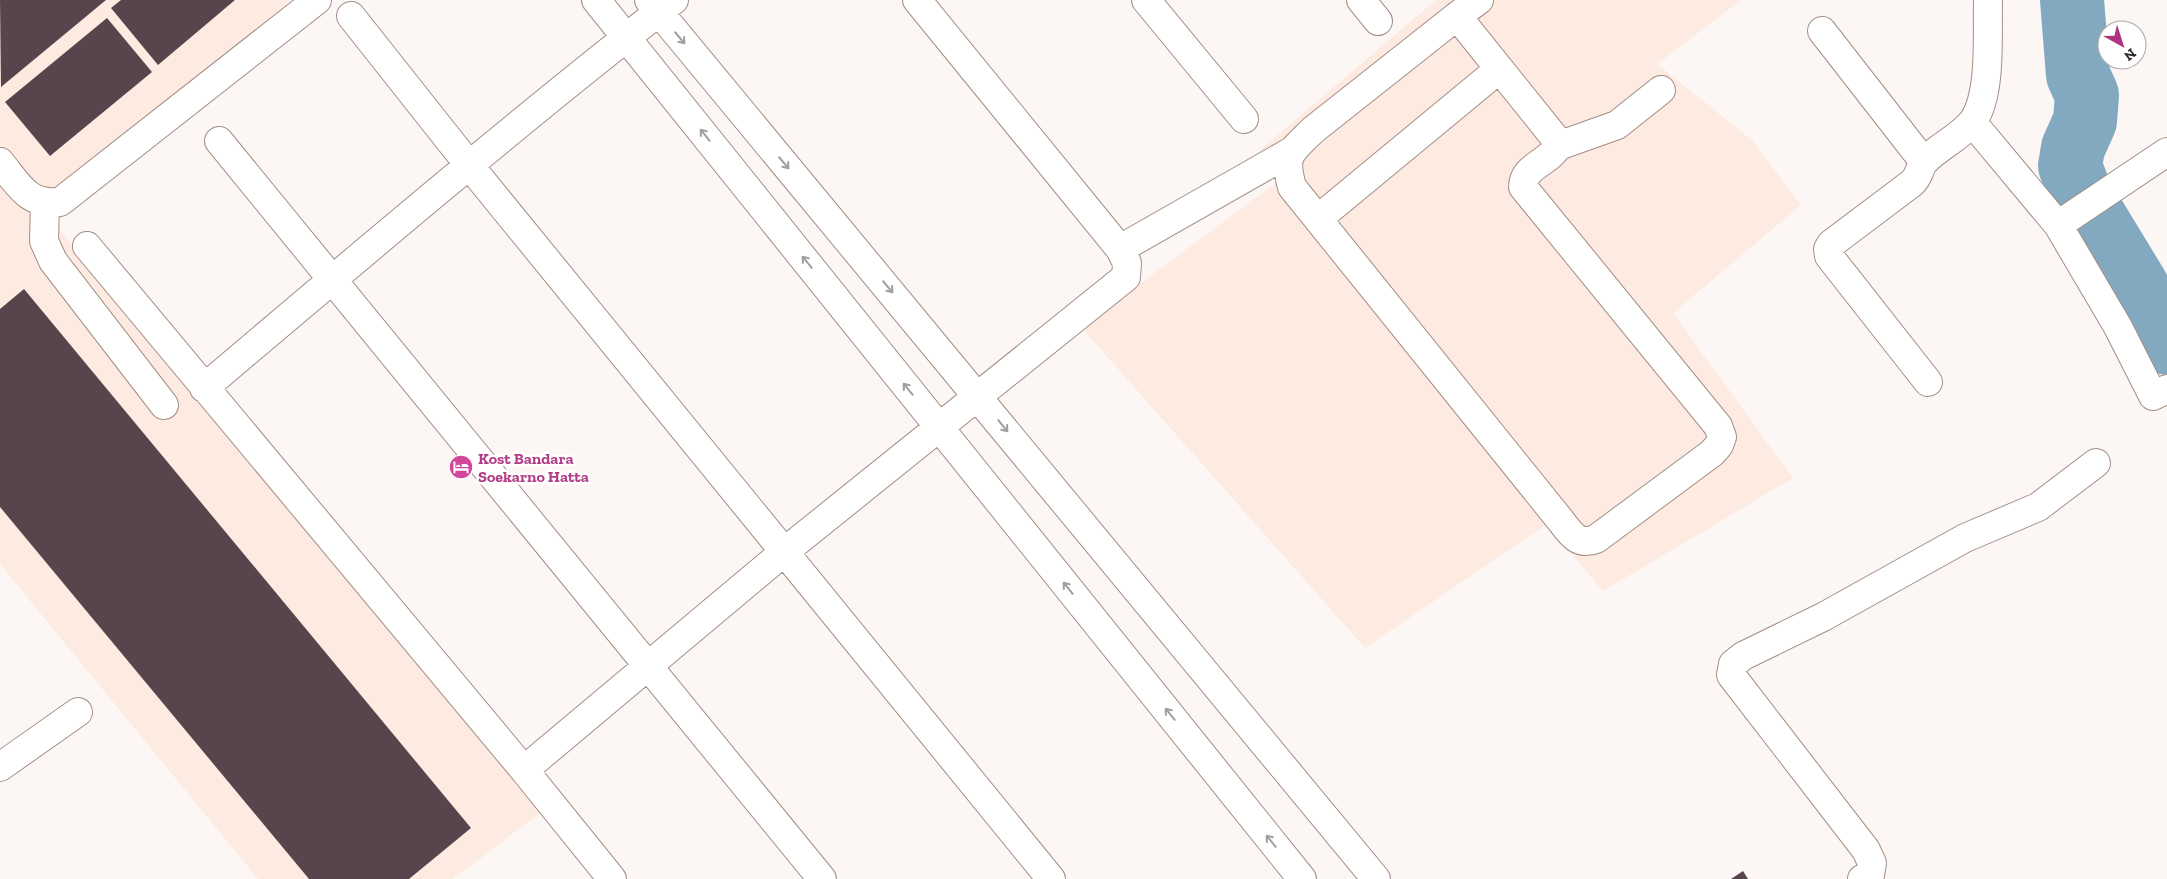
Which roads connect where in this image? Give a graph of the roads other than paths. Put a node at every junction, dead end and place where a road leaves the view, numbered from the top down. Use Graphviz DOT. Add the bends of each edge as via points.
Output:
graph roads {
  1 [pos="317,0"];
  2 [pos="596,0"];
  3 [pos="917,0"];
  4 [pos="1146,0"];
  5 [pos="1361,0"];
  6 [pos="1479,0"];
  7 [pos="1988,0"];
  8 [pos="660,4"];
  9 [pos="351,16"];
  10 [pos="1457,16"];
  11 [pos="1378,21"];
  12 [pos="1822,32"];
  13 [pos="626,36"];
  14 [pos="1498,70"];
  15 [pos="1661,90"];
  16 [pos="1244,120"];
  17 [pos="1972,122"];
  18 [pos="220,141"];
  19 [pos="1558,146"];
  20 [pos="1292,151"];
  21 [pos="2167,152"];
  22 [pos="0,162"];
  23 [pos="1924,162"];
  24 [pos="469,165"];
  25 [pos="45,204"];
  26 [pos="2077,213"];
  27 [pos="1319,218"];
  28 [pos="87,246"];
  29 [pos="1120,249"];
  30 [pos="332,280"];
  31 [pos="1928,382"];
  32 [pos="204,388"];
  33 [pos="2163,391"];
  34 [pos="978,396"];
  35 [pos="164,405"];
  36 [pos="939,427"];
  37 [pos="2096,463"];
  38 [pos="784,552"];
  39 [pos="648,666"];
  40 [pos="78,712"];
  41 [pos="0,767"];
  42 [pos="524,770"];
  43 [pos="612,879"];
  44 [pos="822,879"];
  45 [pos="1051,879"];
  46 [pos="1302,879"];
  47 [pos="1376,879"];
  48 [pos="1862,879"];
  1 -- 25 [label="street" via="65,199"];
  2 -- 13 [label="street"];
  3 -- 29 [label="street"];
  4 -- 16 [label="street"];
  5 -- 11 [label="street"];
  6 -- 10 [label="street"];
  7 -- 17 [label="street" via="1985,91"];
  8 -- 13 [label="street"];
  8 -- 34 [label="street, one-way"];
  9 -- 24 [label="street"];
  10 -- 14 [label="street"];
  10 -- 20 [label="street" via="1313,130"];
  12 -- 23 [label="street"];
  13 -- 24 [label="street"];
  36 -- 13 [label="street, one-way"];
  14 -- 19 [label="street" via="1555,138"];
  14 -- 27 [label="street"];
  15 -- 19 [label="street" via="1617,125"];
  17 -- 23 [label="street"];
  17 -- 26 [label="street"];
  18 -- 30 [label="street"];
  19 -- 27 [label="street" via="1554,153 1527,173 1523,187 1718,426 1722,436 1712,453 1596,540 1576,540"];
  20 -- 27 [label="street" via="1286,166 1292,187"];
  20 -- 29 [label="street"];
  21 -- 26 [label="street"];
  22 -- 25 [label="street" via="29,197"];
  23 -- 31 [label="street" via="1912,184 1828,249 1829,256"];
  24 -- 30 [label="street"];
  24 -- 38 [label="street"];
  25 -- 35 [label="street" via="44,241 52,261"];
  26 -- 33 [label="street" via="2118,327 2153,396"];
  28 -- 32 [label="street"];
  29 -- 34 [label="street" via="1128,263 1126,276"];
  30 -- 32 [label="street"];
  30 -- 39 [label="street"];
  32 -- 42 [label="street"];
  34 -- 36 [label="street"];
  34 -- 47 [label="street, one-way"];
  36 -- 38 [label="street"];
  46 -- 36 [label="street, one-way"];
  37 -- 48 [label="street" via="2038,507 1965,538 1823,618 1732,664 1731,675 1866,850 1872,863 1870,875"];
  38 -- 39 [label="street"];
  38 -- 45 [label="street"];
  39 -- 42 [label="street"];
  39 -- 44 [label="street"];
  40 -- 41 [label="street"];
  42 -- 43 [label="street"];
}
